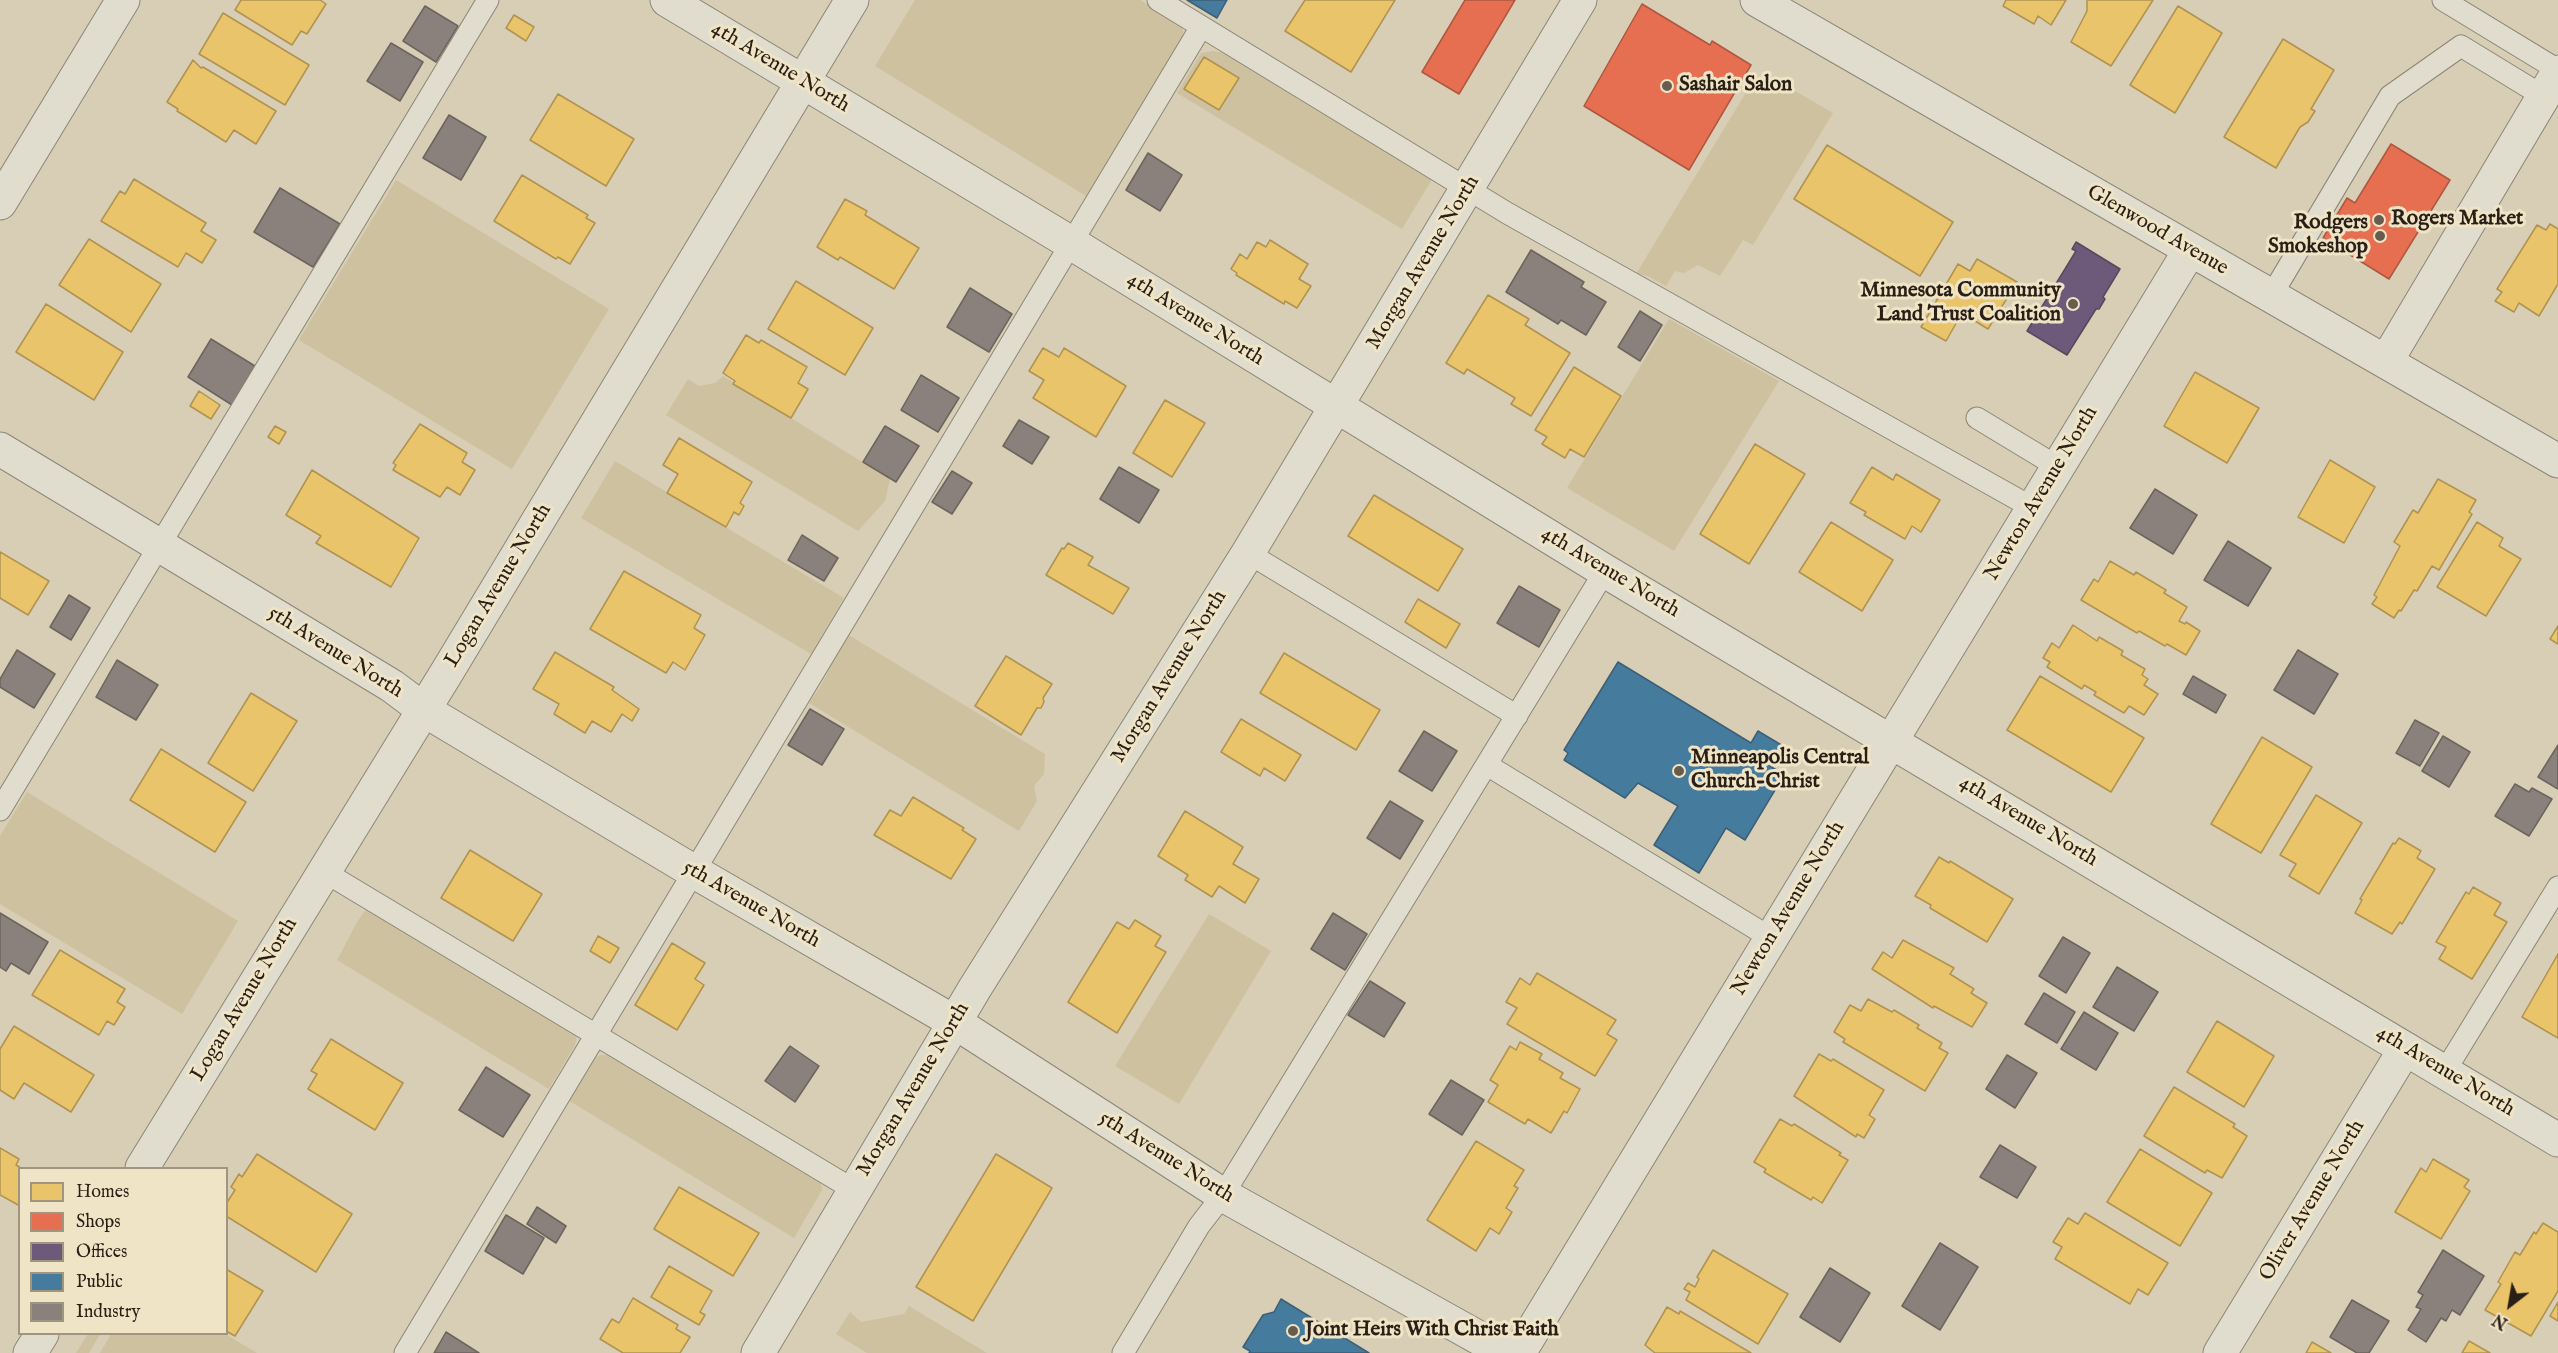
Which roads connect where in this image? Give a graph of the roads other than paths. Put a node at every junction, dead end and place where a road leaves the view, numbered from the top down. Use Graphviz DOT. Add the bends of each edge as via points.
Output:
graph roads {
  1 [pos="123,0"];
  2 [pos="488,0"];
  3 [pos="666,0"];
  4 [pos="852,0"];
  5 [pos="1158,0"];
  6 [pos="1580,0"];
  7 [pos="1757,0"];
  8 [pos="2443,0"];
  9 [pos="1201,27"];
  10 [pos="2553,79"];
  11 [pos="803,82"];
  12 [pos="1468,190"];
  13 [pos="0,203"];
  14 [pos="1071,243"];
  15 [pos="2190,250"];
  16 [pos="2271,296"];
  17 [pos="2387,360"];
  18 [pos="1336,408"];
  19 [pos="1977,418"];
  20 [pos="0,449"];
  21 [pos="2558,461"];
  22 [pos="2058,466"];
  23 [pos="2033,508"];
  24 [pos="160,546"];
  25 [pos="1248,553"];
  26 [pos="1605,571"];
  27 [pos="424,710"];
  28 [pos="1517,716"];
  29 [pos="1892,741"];
  30 [pos="1487,765"];
  31 [pos="0,810"];
  32 [pos="323,871"];
  33 [pos="693,871"];
  34 [pos="2558,887"];
  35 [pos="1771,939"];
  36 [pos="956,1023"];
  37 [pos="596,1034"];
  38 [pos="2405,1049"];
  39 [pos="2445,1071"];
  40 [pos="2558,1140"];
  41 [pos="143,1167"];
  42 [pos="854,1190"];
  43 [pos="1223,1194"];
  44 [pos="41,1335"];
  45 [pos="30,1353"];
  46 [pos="405,1353"];
  47 [pos="758,1353"];
  48 [pos="1123,1353"];
  49 [pos="1506,1353"];
  50 [pos="1519,1353"];
  51 [pos="2220,1353"];
  1 -- 13 [label="street"];
  2 -- 24 [label="lane"];
  3 -- 11 [label="street, 4th Avenue North"];
  4 -- 11 [label="street, Logan Avenue North"];
  5 -- 9 [label="lane"];
  6 -- 12 [label="street, Morgan Avenue North"];
  7 -- 15 [label="street, Glenwood Avenue"];
  8 -- 10 [label="lane"];
  9 -- 12 [label="lane"];
  9 -- 14 [label="lane"];
  10 -- 16 [label="lane" via="2461,46 2390,96"];
  10 -- 17 [label="street"];
  11 -- 14 [label="street, 4th Avenue North"];
  11 -- 27 [label="street, Logan Avenue North"];
  12 -- 18 [label="street, Morgan Avenue North"];
  12 -- 23 [label="lane"];
  14 -- 18 [label="street, 4th Avenue North"];
  14 -- 33 [label="lane"];
  15 -- 16 [label="street, Glenwood Avenue"];
  15 -- 22 [label="street, Newton Avenue North"];
  16 -- 17 [label="street, Glenwood Avenue"];
  17 -- 21 [label="street, Glenwood Avenue"];
  18 -- 25 [label="street, Morgan Avenue North"];
  18 -- 26 [label="street, 4th Avenue North"];
  19 -- 22 [label="lane"];
  20 -- 24 [label="street, 5th Avenue North"];
  22 -- 23 [label="street, Newton Avenue North"];
  23 -- 29 [label="street, Newton Avenue North"];
  24 -- 27 [label="street, 5th Avenue North" via="392,686"];
  24 -- 31 [label="lane"];
  25 -- 28 [label="lane"];
  25 -- 36 [label="street, Morgan Avenue North"];
  26 -- 28 [label="lane"];
  26 -- 29 [label="street, 4th Avenue North"];
  27 -- 32 [label="street, Logan Avenue North"];
  27 -- 33 [label="street, 5th Avenue North"];
  28 -- 30 [label="lane"];
  29 -- 35 [label="street, Newton Avenue North"];
  29 -- 38 [label="street, 4th Avenue North"];
  30 -- 35 [label="lane"];
  30 -- 43 [label="lane"];
  32 -- 37 [label="lane"];
  32 -- 41 [label="street, Logan Avenue North"];
  33 -- 36 [label="street, 5th Avenue North"];
  33 -- 37 [label="lane"];
  34 -- 39 [label="lane"];
  35 -- 50 [label="street, Newton Avenue North"];
  36 -- 42 [label="street, Morgan Avenue North"];
  36 -- 43 [label="street, 5th Avenue North"];
  37 -- 42 [label="lane"];
  37 -- 46 [label="lane"];
  38 -- 39 [label="street, 4th Avenue North"];
  38 -- 51 [label="street, Oliver Avenue North"];
  39 -- 40 [label="street, 4th Avenue North"];
  42 -- 47 [label="street, Morgan Avenue North"];
  43 -- 48 [label="lane" via="1199,1226"];
  43 -- 49 [label="street, 5th Avenue North"];
  44 -- 45 [label="street"];
}
